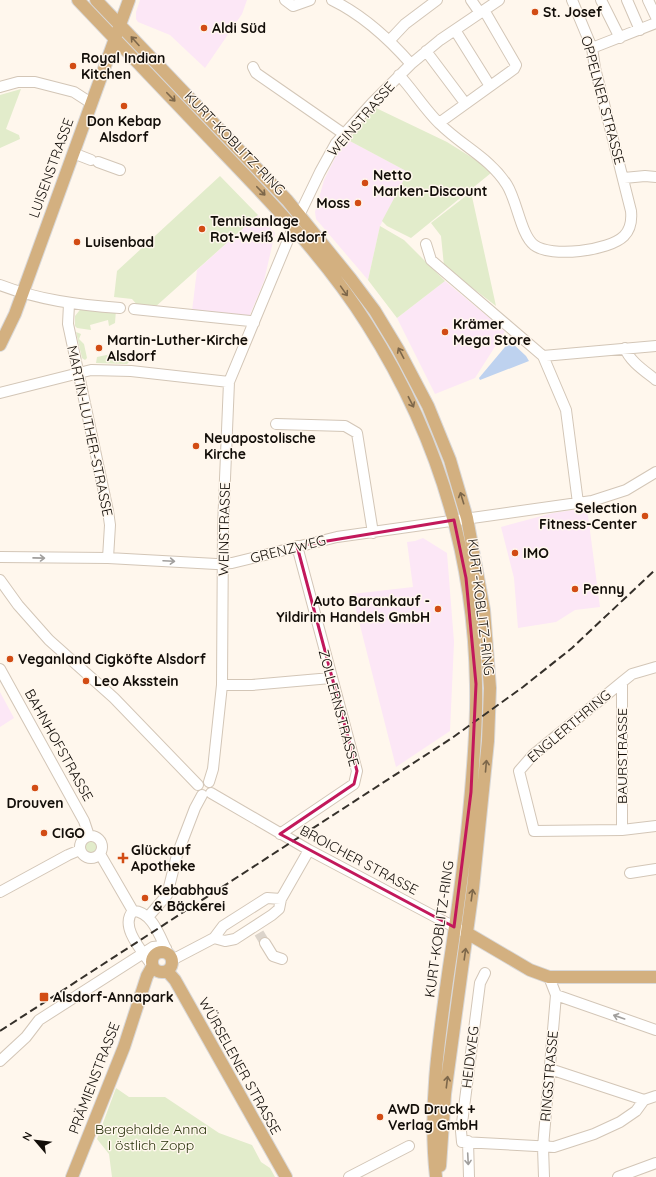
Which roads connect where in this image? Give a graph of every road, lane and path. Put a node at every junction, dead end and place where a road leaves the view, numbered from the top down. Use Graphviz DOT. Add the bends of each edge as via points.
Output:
graph roads {
  1 [pos="78,0"];
  2 [pos="96,0"];
  3 [pos="130,0"];
  4 [pos="285,0"];
  5 [pos="310,0"];
  6 [pos="332,0"];
  7 [pos="437,0"];
  8 [pos="471,0"];
  9 [pos="500,0"];
  10 [pos="572,0"];
  11 [pos="601,0"];
  12 [pos="627,0"];
  13 [pos="648,0"];
  14 [pos="482,11"];
  15 [pos="656,17"];
  16 [pos="656,23"];
  17 [pos="120,25"];
  18 [pos="455,30"];
  19 [pos="640,30"];
  20 [pos="620,38"];
  21 [pos="115,39"];
  22 [pos="389,41"];
  23 [pos="592,48"];
  24 [pos="426,51"];
  25 [pos="411,64"];
  26 [pos="253,67"];
  27 [pos="399,75"];
  28 [pos="490,86"];
  29 [pos="0,87"];
  30 [pos="91,103"];
  31 [pos="465,103"];
  32 [pos="439,123"];
  33 [pos="344,134"];
  34 [pos="73,153"];
  35 [pos="120,170"];
  36 [pos="656,177"];
  37 [pos="624,178"];
  38 [pos="299,216"];
  39 [pos="293,228"];
  40 [pos="426,244"];
  41 [pos="0,285"];
  42 [pos="22,293"];
  43 [pos="69,304"];
  44 [pos="120,308"];
  45 [pos="134,309"];
  46 [pos="254,323"];
  47 [pos="0,345"];
  48 [pos="656,346"];
  49 [pos="625,348"];
  50 [pos="543,356"];
  51 [pos="78,372"];
  52 [pos="656,380"];
  53 [pos="229,382"];
  54 [pos="0,393"];
  55 [pos="276,424"];
  56 [pos="656,472"];
  57 [pos="578,503"];
  58 [pos="467,518"];
  59 [pos="454,520"];
  60 [pos="373,533"];
  61 [pos="297,546"];
  62 [pos="0,557"];
  63 [pos="108,558"];
  64 [pos="224,564"];
  65 [pos="0,580"];
  66 [pos="656,667"];
  67 [pos="0,669"];
  68 [pos="331,678"];
  69 [pos="622,682"];
  70 [pos="222,685"];
  71 [pos="209,782"];
  72 [pos="198,785"];
  73 [pos="206,794"];
  74 [pos="656,826"];
  75 [pos="622,830"];
  76 [pos="280,834"];
  77 [pos="89,836"];
  78 [pos="80,850"];
  79 [pos="308,850"];
  80 [pos="100,854"];
  81 [pos="656,870"];
  82 [pos="630,873"];
  83 [pos="0,892"];
  84 [pos="281,899"];
  85 [pos="133,911"];
  86 [pos="148,917"];
  87 [pos="454,927"];
  88 [pos="467,933"];
  89 [pos="214,938"];
  90 [pos="265,943"];
  91 [pos="144,953"];
  92 [pos="169,958"];
  93 [pos="282,959"];
  94 [pos="152,966"];
  95 [pos="485,973"];
  96 [pos="549,977"];
  97 [pos="656,977"];
  98 [pos="556,995"];
  99 [pos="656,1030"];
  100 [pos="0,1061"];
  101 [pos="550,1068"];
  102 [pos="656,1096"];
  103 [pos="644,1100"];
  104 [pos="465,1142"];
  105 [pos="409,1146"];
  106 [pos="543,1147"];
  107 [pos="656,1163"];
  108 [pos="72,1177"];
  109 [pos="286,1177"];
  110 [pos="349,1177"];
  111 [pos="436,1177"];
  112 [pos="440,1177"];
  113 [pos="469,1177"];
  114 [pos="544,1177"];
  115 [pos="618,1177"];
  1 -- 21 [label="main road, KURT-KOBLITZ-RING"];
  2 -- 17 [label="main road, KURT-KOBLITZ-RING"];
  3 -- 17 [label="main road, LUISENSTRASSE"];
  4 -- 5 [label="street" via="293,6"];
  6 -- 22 [label="street" via="354,12"];
  7 -- 22 [label="street" via="405,24"];
  8 -- 14 [label="street"];
  9 -- 14 [label="street, WEINSTRASSE"];
  10 -- 23 [label="street, OPPELNER STRASSE"];
  11 -- 20 [label="street"];
  12 -- 19 [label="street"];
  13 -- 15 [label="street"];
  14 -- 18 [label="street, WEINSTRASSE"];
  14 -- 28 [label="street" via="516,65"];
  16 -- 19 [label="street"];
  17 -- 21 [label="main road, LUISENSTRASSE"];
  38 -- 17 [label="main road, KURT-KOBLITZ-RING, one-way" via="240,149"];
  18 -- 24 [label="street, WEINSTRASSE"];
  18 -- 28 [label="street"];
  19 -- 20 [label="street"];
  20 -- 23 [label="street"];
  21 -- 30 [label="main road, LUISENSTRASSE"];
  21 -- 39 [label="main road, KURT-KOBLITZ-RING, one-way" via="277,208"];
  22 -- 25 [label="street"];
  23 -- 37 [label="street, OPPELNER STRASSE"];
  24 -- 25 [label="street, WEINSTRASSE"];
  24 -- 31 [label="street"];
  25 -- 27 [label="street, WEINSTRASSE"];
  26 -- 33 [label="street" via="256,73"];
  27 -- 32 [label="street, OPPELNER STRASSE"];
  27 -- 33 [label="street, WEINSTRASSE"];
  28 -- 31 [label="street"];
  29 -- 30 [label="street" via="28,81 43,83 59,90 74,92"];
  30 -- 34 [label="main road, LUISENSTRASSE"];
  31 -- 32 [label="street"];
  32 -- 37 [label="street, OPPELNER STRASSE" via="488,162 499,174 514,199 529,240 543,250 555,252 596,248 608,246 623,237 631,226 632,219"];
  33 -- 38 [label="street, WEINSTRASSE" via="326,159"];
  34 -- 35 [label="street"];
  34 -- 42 [label="main road, LUISENSTRASSE"];
  36 -- 37 [label="street"];
  38 -- 39 [label="street, WEINSTRASSE"];
  58 -- 38 [label="main road, KURT-KOBLITZ-RING, one-way" via="450,460 428,406 398,349 351,279"];
  39 -- 46 [label="street, WEINSTRASSE"];
  39 -- 59 [label="main road, KURT-KOBLITZ-RING, one-way" via="340,285 391,364 435,458"];
  40 -- 50 [label="street" via="432,260"];
  41 -- 42 [label="street"];
  42 -- 43 [label="street"];
  42 -- 47 [label="main road, LUISENSTRASSE" via="10,328"];
  43 -- 44 [label="street"];
  43 -- 51 [label="street, MARTIN-LUTHER-STRASSE" via="68,324"];
  45 -- 46 [label="street"];
  46 -- 53 [label="street, WEINSTRASSE"];
  48 -- 49 [label="street"];
  49 -- 50 [label="street"];
  49 -- 52 [label="street" via="626,353"];
  50 -- 57 [label="street" via="566,410"];
  51 -- 53 [label="street" via="131,371"];
  51 -- 54 [label="street"];
  51 -- 63 [label="street, MARTIN-LUTHER-STRASSE" via="108,511"];
  53 -- 64 [label="street, WEINSTRASSE"];
  55 -- 60 [label="street" via="340,425 349,427 357,433"];
  56 -- 57 [label="street" via="636,485 609,497"];
  57 -- 58 [label="street"];
  58 -- 59 [label="street, GRENZWEG"];
  88 -- 58 [label="main road, KURT-KOBLITZ-RING, one-way" via="483,807 490,688 484,610"];
  59 -- 60 [label="street, GRENZWEG"];
  59 -- 87 [label="main road, KURT-KOBLITZ-RING" via="472,629 476,684 471,792"];
  60 -- 61 [label="street, GRENZWEG" via="337,537"];
  61 -- 64 [label="street, GRENZWEG"];
  61 -- 68 [label="street, ZOLLERNSTRASSE"];
  62 -- 63 [label="street, GRENZWEG, one-way"];
  63 -- 64 [label="street, GRENZWEG, one-way"];
  64 -- 70 [label="street, WEINSTRASSE"];
  65 -- 72 [label="street" via="49,640 114,698"];
  66 -- 69 [label="street, ENGLERTHRING" via="632,674"];
  67 -- 77 [label="street, BAHNHOFSTRASSE" via="84,821"];
  68 -- 70 [label="street"];
  68 -- 76 [label="street, ZOLLERNSTRASSE" via="357,772 354,784"];
  69 -- 75 [label="street, BAURSTRASSE"];
  69 -- 75 [label="street, ENGLERTHRING" via="533,755 520,771 534,831"];
  70 -- 71 [label="street, WEINSTRASSE" via="213,769"];
  71 -- 72 [label="street"];
  71 -- 73 [label="street" via="213,787"];
  72 -- 73 [label="street" via="198,790"];
  73 -- 76 [label="street, BROICHER STRASSE"];
  73 -- 86 [label="street" via="195,808 177,855 167,895"];
  74 -- 75 [label="street, ENGLERTHRING"];
  76 -- 79 [label="street, BROICHER STRASSE"];
  77 -- 78 [label="street" via="82,840"];
  77 -- 80 [label="street" via="100,841"];
  78 -- 80 [label="street" via="89,859"];
  78 -- 83 [label="street"];
  79 -- 84 [label="street"];
  79 -- 87 [label="street, BROICHER STRASSE"];
  80 -- 85 [label="street"];
  81 -- 82 [label="street"];
  84 -- 89 [label="street" via="267,898 223,926"];
  84 -- 89 [label="street" via="279,909 257,930 225,942"];
  85 -- 86 [label="street" via="139,911"];
  85 -- 91 [label="street" via="128,923"];
  86 -- 92 [label="street"];
  87 -- 88 [label="street, BROICHER STRASSE"];
  87 -- 111 [label="main road, KURT-KOBLITZ-RING" via="438,1042 433,1147"];
  88 -- 96 [label="main road, BROICHER STRASSE" via="530,970"];
  112 -- 88 [label="main road, KURT-KOBLITZ-RING, one-way" via="445,1094"];
  89 -- 92 [label="street"];
  90 -- 93 [label="street" via="273,956"];
  91 -- 92 [label="street" via="157,946"];
  91 -- 94 [label="street"];
  91 -- 100 [label="street" via="39,1020 26,1037"];
  92 -- 94 [label="main road" via="160,972"];
  92 -- 94 [label="main road" via="159,952 152,959"];
  92 -- 109 [label="main road, WÜRSELENER STRASSE" via="178,986"];
  94 -- 108 [label="main road, PRÄMIENSTRASSE" via="124,1046"];
  95 -- 104 [label="street, HEIDWEG" via="480,983 461,1131"];
  96 -- 97 [label="main road, BROICHER STRASSE"];
  96 -- 98 [label="street, RINGSTRASSE"];
  99 -- 98 [label="street, one-way"];
  98 -- 101 [label="street, RINGSTRASSE"];
  101 -- 103 [label="street"];
  101 -- 106 [label="street, RINGSTRASSE"];
  102 -- 103 [label="street"];
  103 -- 106 [label="street" via="636,1111 620,1122 594,1134 554,1147"];
  104 -- 106 [label="street"];
  104 -- 113 [label="street, HEIDWEG, one-way"];
  105 -- 110 [label="street"];
  106 -- 114 [label="street, RINGSTRASSE"];
  107 -- 115 [label="street"];
}
